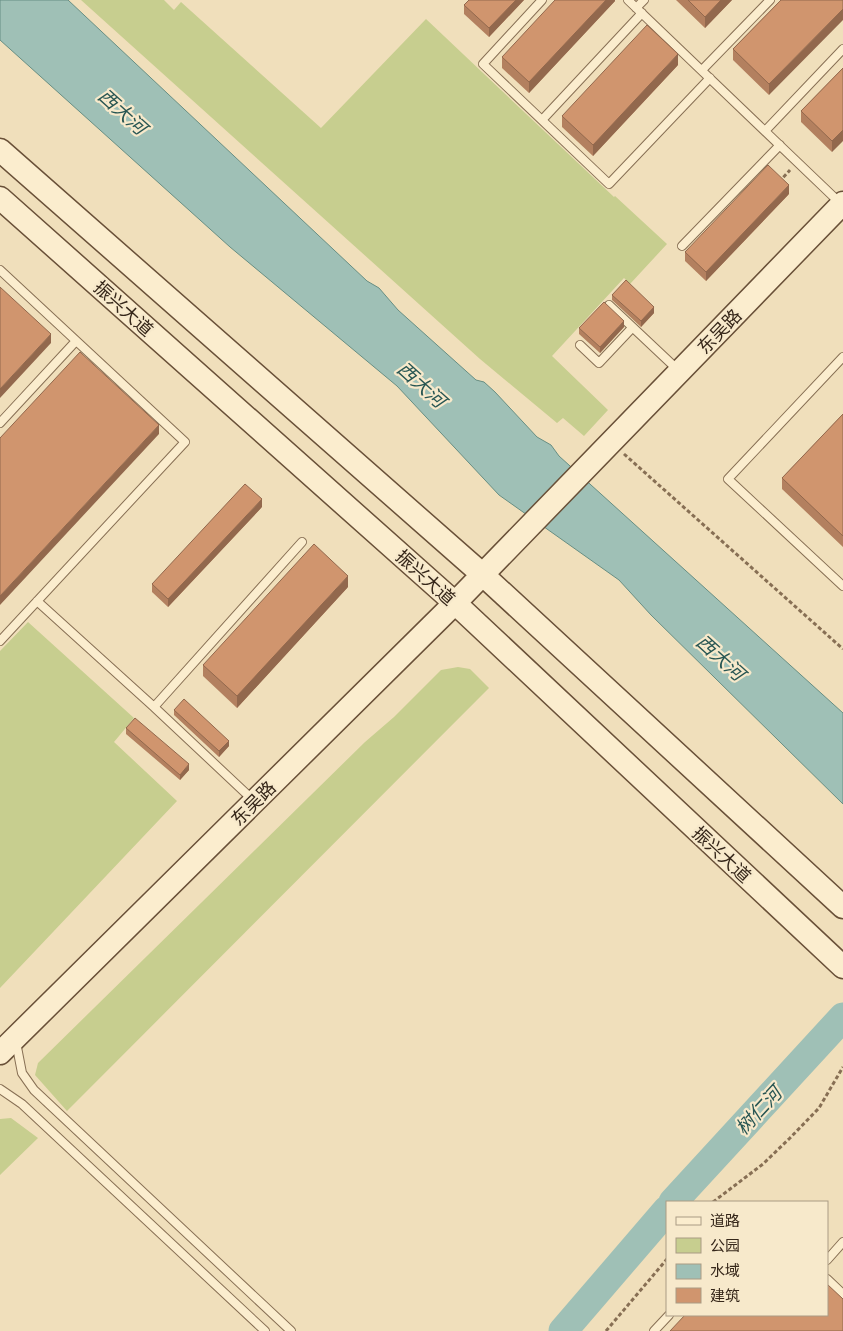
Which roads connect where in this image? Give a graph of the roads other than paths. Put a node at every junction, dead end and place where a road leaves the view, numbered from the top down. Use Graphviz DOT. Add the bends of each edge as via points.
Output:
graph roads {
  1 [pos="542,0"];
  2 [pos="628,0"];
  3 [pos="644,0"];
  4 [pos="770,0"];
  5 [pos="639,10"];
  6 [pos="843,49"];
  7 [pos="702,70"];
  8 [pos="710,78"];
  9 [pos="542,120"];
  10 [pos="765,131"];
  11 [pos="780,146"];
  12 [pos="0,150"];
  13 [pos="0,198"];
  14 [pos="842,203"];
  15 [pos="682,246"];
  16 [pos="0,270"];
  17 [pos="609,305"];
  18 [pos="632,328"];
  19 [pos="76,341"];
  20 [pos="580,345"];
  21 [pos="843,357"];
  22 [pos="679,372"];
  23 [pos="0,423"];
  24 [pos="302,542"];
  25 [pos="483,575"];
  26 [pos="843,586"];
  27 [pos="37,601"];
  28 [pos="455,603"];
  29 [pos="0,641"];
  30 [pos="154,707"];
  31 [pos="255,801"];
  32 [pos="843,907"];
  33 [pos="843,967"];
  34 [pos="5,1043"];
  35 [pos="0,1089"];
  36 [pos="843,1242"];
  37 [pos="828,1259"];
  38 [pos="828,1280"];
  39 [pos="843,1294"];
  40 [pos="668,1316"];
  41 [pos="265,1331"];
  42 [pos="291,1331"];
  43 [pos="654,1331"];
  1 -- 9 [label="lane" via="483,64"];
  2 -- 5 [label="lane"];
  3 -- 5 [label="lane"];
  4 -- 7 [label="lane"];
  5 -- 7 [label="lane"];
  5 -- 9 [label="lane"];
  6 -- 10 [label="lane"];
  7 -- 8 [label="lane"];
  8 -- 9 [label="lane" via="609,184"];
  8 -- 10 [label="lane"];
  10 -- 11 [label="lane"];
  11 -- 14 [label="lane"];
  11 -- 15 [label="lane"];
  12 -- 25 [label="main road, 振兴大道"];
  13 -- 28 [label="main road, 振兴大道"];
  14 -- 22 [label="main road, 东吴路"];
  16 -- 19 [label="lane"];
  17 -- 18 [label="lane"];
  18 -- 20 [label="lane" via="599,363"];
  18 -- 22 [label="lane"];
  19 -- 23 [label="lane"];
  19 -- 27 [label="lane" via="185,442"];
  21 -- 26 [label="lane" via="728,479"];
  22 -- 25 [label="main road, 东吴路"];
  24 -- 30 [label="lane"];
  25 -- 28 [label="main road, 东吴路"];
  25 -- 32 [label="main road, 振兴大道"];
  27 -- 29 [label="lane"];
  27 -- 30 [label="lane"];
  28 -- 31 [label="main road, 东吴路"];
  28 -- 33 [label="main road, 振兴大道"];
  30 -- 31 [label="lane"];
  31 -- 34 [label="main road, 东吴路"];
  34 -- 42 [label="lane" via="34,1090"];
  35 -- 41 [label="lane" via="22,1104"];
  36 -- 37 [label="lane"];
  38 -- 39 [label="lane"];
  40 -- 43 [label="lane"];
}
